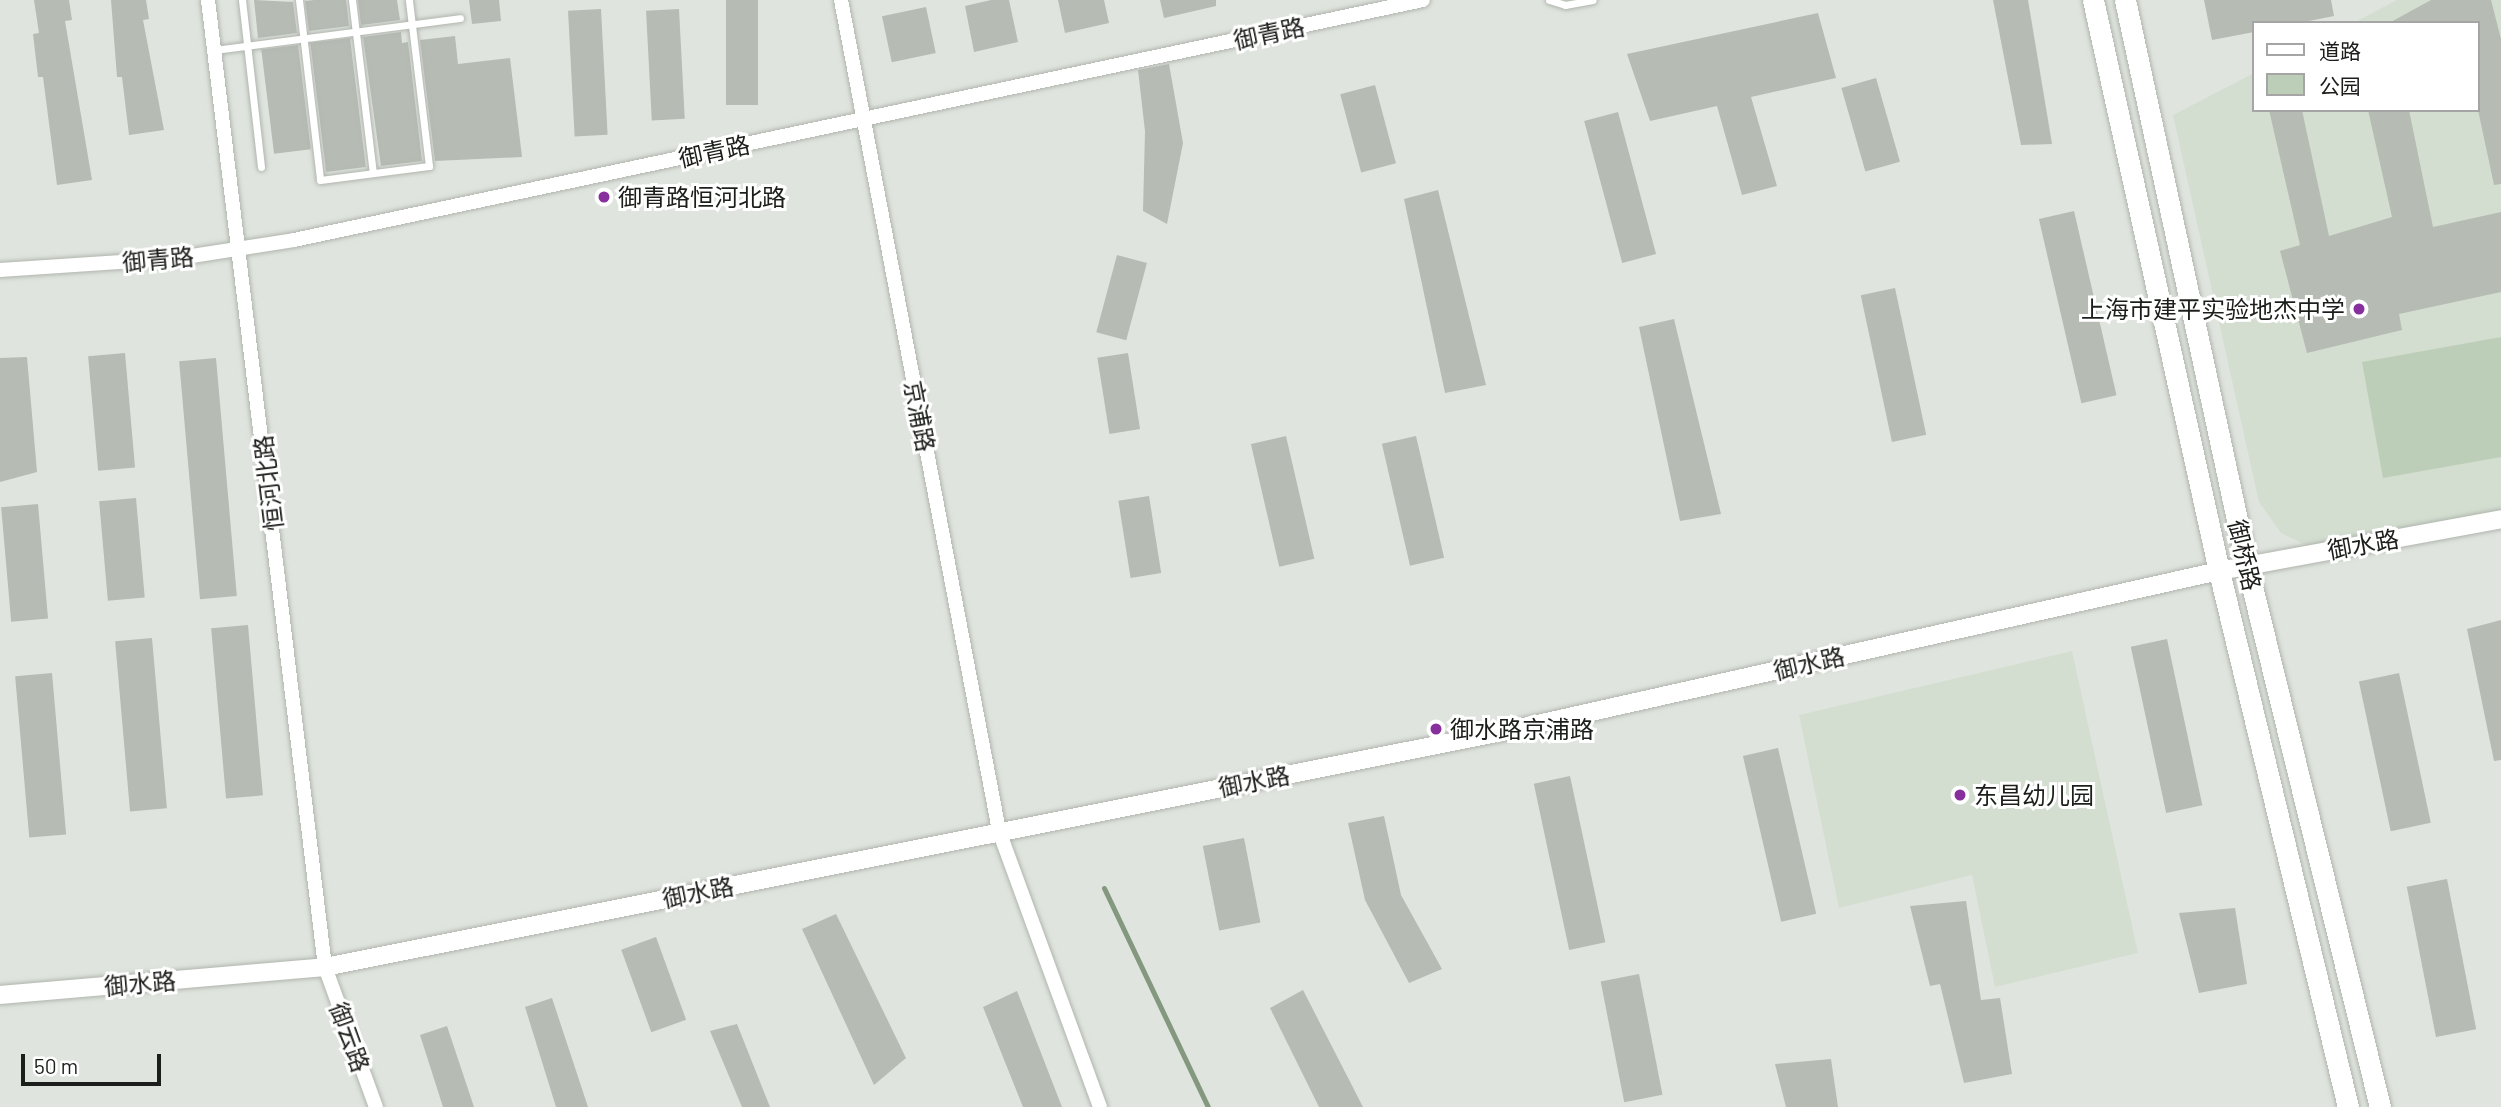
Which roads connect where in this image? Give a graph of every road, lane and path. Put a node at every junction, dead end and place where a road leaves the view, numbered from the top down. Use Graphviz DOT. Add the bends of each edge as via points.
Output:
graph roads {
  1 [pos="208,0"];
  2 [pos="242,0"];
  3 [pos="299,0"];
  4 [pos="352,0"];
  5 [pos="409,0"];
  6 [pos="841,0"];
  7 [pos="1423,0"];
  8 [pos="1549,0"];
  9 [pos="1593,0"];
  10 [pos="2093,0"];
  11 [pos="2125,0"];
  12 [pos="460,18"];
  13 [pos="412,24"];
  14 [pos="356,32"];
  15 [pos="304,38"];
  16 [pos="247,46"];
  17 [pos="214,50"];
  18 [pos="863,119"];
  19 [pos="261,167"];
  20 [pos="373,173"];
  21 [pos="239,250"];
  22 [pos="0,270"];
  23 [pos="2501,519"];
  24 [pos="2247,566"];
  25 [pos="2219,571"];
  26 [pos="999,831"];
  27 [pos="324,967"];
  28 [pos="0,995"];
  29 [pos="376,1107"];
  30 [pos="1100,1107"];
  31 [pos="2348,1107"];
  32 [pos="2380,1107"];
  1 -- 17 [label="street, 恒河北路"];
  2 -- 16 [label="lane"];
  3 -- 15 [label="lane"];
  4 -- 14 [label="lane"];
  5 -- 13 [label="lane"];
  6 -- 18 [label="street, 京浦路"];
  7 -- 18 [label="street, 御青路"];
  8 -- 9 [label="lane" via="1565,5"];
  10 -- 25 [label="main road, 御桥路"];
  11 -- 24 [label="main road, 御桥路"];
  12 -- 13 [label="lane"];
  13 -- 14 [label="lane"];
  13 -- 20 [label="lane" via="429,166"];
  14 -- 15 [label="lane"];
  14 -- 20 [label="lane"];
  15 -- 16 [label="lane"];
  15 -- 20 [label="lane" via="320,180"];
  16 -- 17 [label="lane"];
  16 -- 19 [label="lane"];
  17 -- 21 [label="street, 恒河北路"];
  18 -- 21 [label="street, 御青路"];
  18 -- 26 [label="street, 京浦路"];
  21 -- 22 [label="street, 御青路"];
  21 -- 27 [label="street, 恒河北路"];
  23 -- 24 [label="street, 御水路"];
  24 -- 25 [label="street, 御水路"];
  24 -- 32 [label="main road, 御桥路"];
  25 -- 26 [label="street, 御水路" via="1502,732"];
  25 -- 31 [label="main road, 御桥路"];
  26 -- 27 [label="street, 御水路"];
  26 -- 30 [label="street, 京浦路"];
  27 -- 28 [label="street, 御水路"];
  27 -- 29 [label="street, 御云路"];
}
